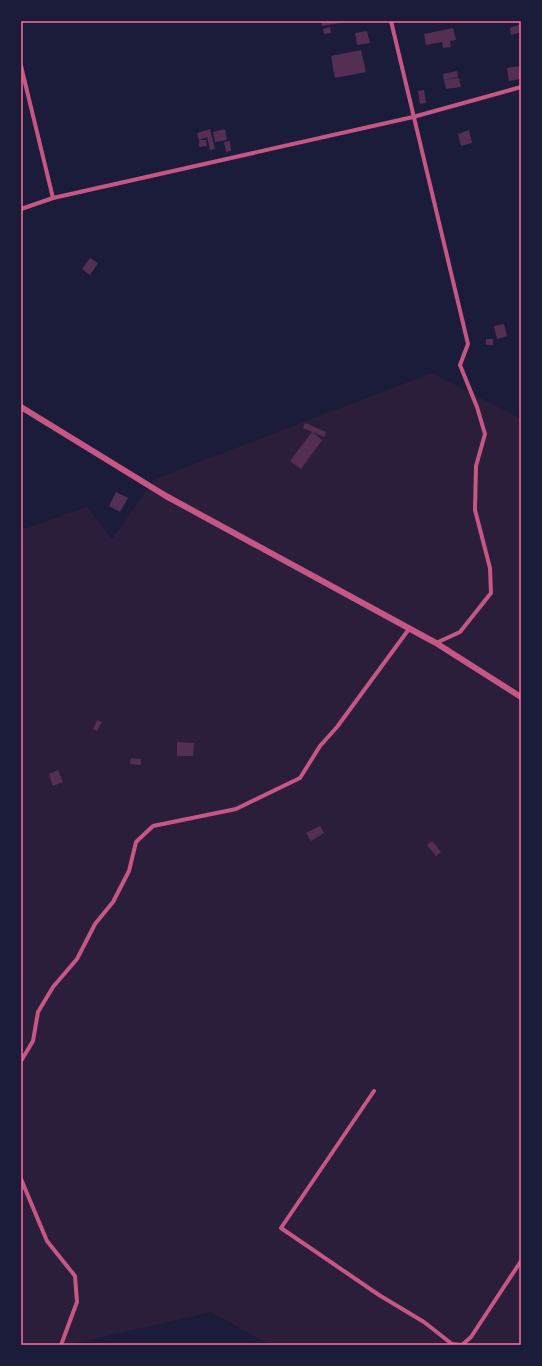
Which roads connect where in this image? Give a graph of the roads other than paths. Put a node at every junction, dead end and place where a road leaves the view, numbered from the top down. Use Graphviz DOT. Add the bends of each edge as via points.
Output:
graph roads {
  1 [pos="391,21"];
  2 [pos="21,66"];
  3 [pos="521,87"];
  4 [pos="413,117"];
  5 [pos="53,198"];
  6 [pos="21,208"];
  7 [pos="21,407"];
  8 [pos="409,629"];
  9 [pos="436,643"];
  10 [pos="521,697"];
  11 [pos="21,1061"];
  12 [pos="374,1091"];
  13 [pos="21,1178"];
  14 [pos="521,1261"];
  15 [pos="61,1345"];
  1 -- 4 [label="street"];
  2 -- 5 [label="street"];
  3 -- 4 [label="street"];
  4 -- 5 [label="street"];
  4 -- 9 [label="street" via="468,344 460,365 477,407 484,434 476,466 475,510 490,568 491,593 460,632"];
  5 -- 6 [label="street"];
  7 -- 8 [label="street" via="166,496"];
  8 -- 9 [label="street"];
  8 -- 11 [label="street" via="338,727 320,746 300,778 236,809 152,826 136,842 129,871 113,902 95,924 78,958 53,987 38,1012 33,1041"];
  9 -- 10 [label="street"];
  12 -- 14 [label="street" via="280,1228 424,1322 452,1344 462,1345 471,1337"];
  13 -- 15 [label="street" via="47,1241 75,1276 76,1302"];
}
